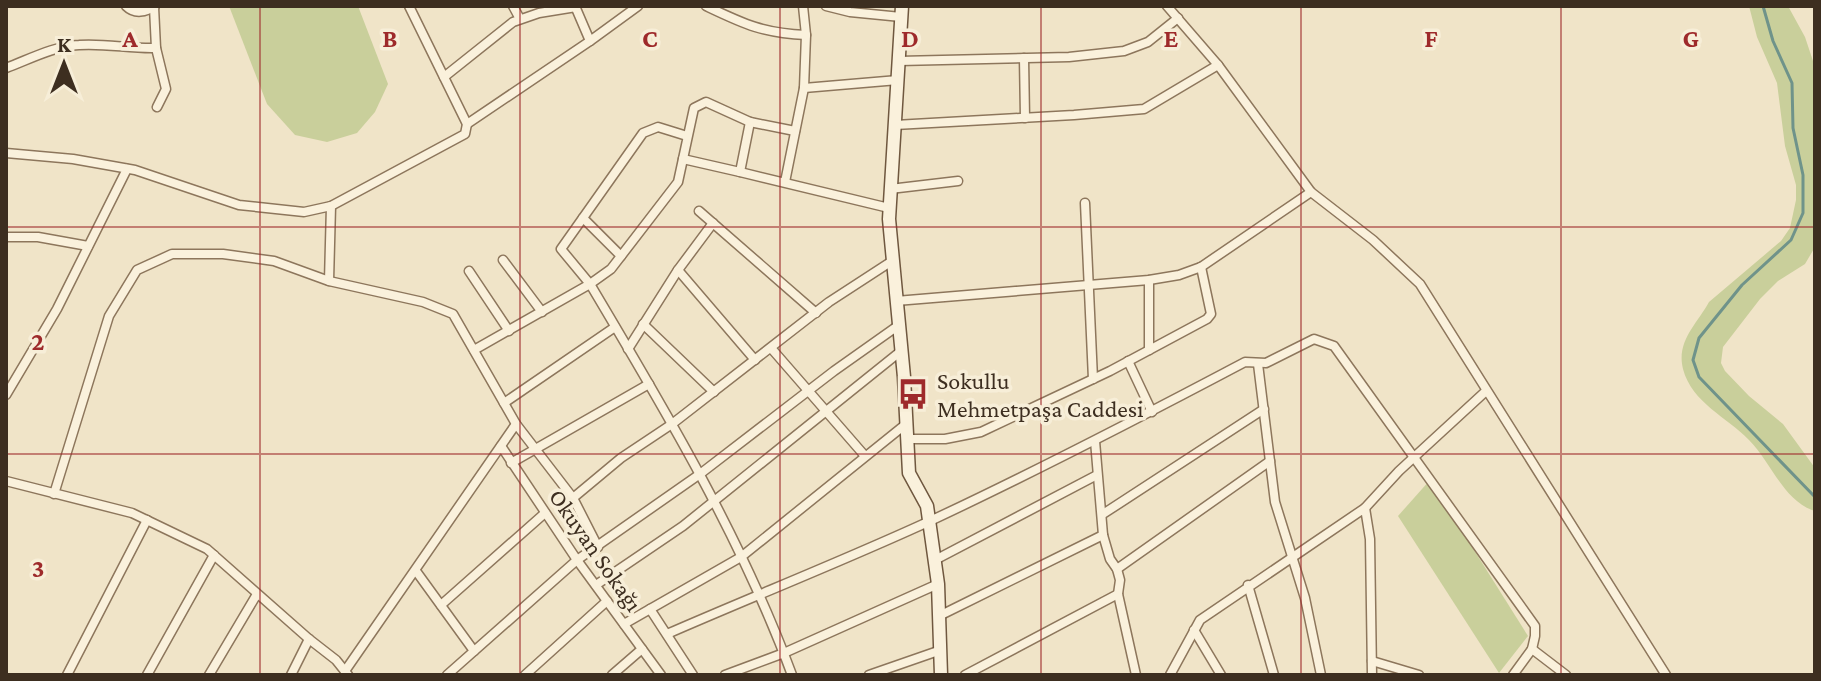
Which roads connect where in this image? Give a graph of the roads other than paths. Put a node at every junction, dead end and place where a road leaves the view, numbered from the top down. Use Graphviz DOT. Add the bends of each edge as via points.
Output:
graph roads {
  1 [pos="126,6"];
  2 [pos="409,6"];
  3 [pos="513,6"];
  4 [pos="638,6"];
  5 [pos="706,6"];
  6 [pos="803,6"];
  7 [pos="826,6"];
  8 [pos="1167,6"];
  9 [pos="154,7"];
  10 [pos="575,7"];
  11 [pos="902,11"];
  12 [pos="1178,18"];
  13 [pos="520,19"];
  14 [pos="806,35"];
  15 [pos="590,41"];
  16 [pos="156,48"];
  17 [pos="1024,58"];
  18 [pos="899,61"];
  19 [pos="1218,65"];
  20 [pos="6,68"];
  21 [pos="444,77"];
  22 [pos="898,80"];
  23 [pos="804,88"];
  24 [pos="157,107"];
  25 [pos="1025,118"];
  26 [pos="750,122"];
  27 [pos="467,124"];
  28 [pos="895,125"];
  29 [pos="795,131"];
  30 [pos="687,136"];
  31 [pos="6,153"];
  32 [pos="683,159"];
  33 [pos="127,169"];
  34 [pos="740,172"];
  35 [pos="958,181"];
  36 [pos="785,182"];
  37 [pos="890,189"];
  38 [pos="1311,192"];
  39 [pos="1085,203"];
  40 [pos="331,206"];
  41 [pos="889,208"];
  42 [pos="699,211"];
  43 [pos="583,218"];
  44 [pos="713,223"];
  45 [pos="6,237"];
  46 [pos="88,246"];
  47 [pos="621,256"];
  48 [pos="503,260"];
  49 [pos="892,261"];
  50 [pos="1201,267"];
  51 [pos="678,270"];
  52 [pos="469,271"];
  53 [pos="1149,280"];
  54 [pos="329,281"];
  55 [pos="590,284"];
  56 [pos="1089,284"];
  57 [pos="896,301"];
  58 [pos="542,312"];
  59 [pos="816,313"];
  60 [pos="643,324"];
  61 [pos="899,325"];
  62 [pos="615,327"];
  63 [pos="509,331"];
  64 [pos="771,348"];
  65 [pos="628,349"];
  66 [pos="474,350"];
  67 [pos="1149,350"];
  68 [pos="901,351"];
  69 [pos="755,360"];
  70 [pos="1128,361"];
  71 [pos="1258,364"];
  72 [pos="1093,379"];
  73 [pos="649,384"];
  74 [pos="808,391"];
  75 [pos="1486,391"];
  76 [pos="714,392"];
  77 [pos="6,395"];
  78 [pos="504,403"];
  79 [pos="1264,409"];
  80 [pos="825,412"];
  81 [pos="1152,412"];
  82 [pos="516,424"];
  83 [pos="672,424"];
  84 [pos="906,424"];
  85 [pos="907,439"];
  86 [pos="1095,441"];
  87 [pos="501,446"];
  88 [pos="536,448"];
  89 [pos="865,456"];
  90 [pos="1415,456"];
  91 [pos="1270,461"];
  92 [pos="511,463"];
  93 [pos="700,474"];
  94 [pos="1097,475"];
  95 [pos="6,481"];
  96 [pos="54,494"];
  97 [pos="573,498"];
  98 [pos="713,502"];
  99 [pos="1365,508"];
  100 [pos="545,513"];
  101 [pos="1103,514"];
  102 [pos="147,520"];
  103 [pos="929,521"];
  104 [pos="1103,535"];
  105 [pos="598,547"];
  106 [pos="214,555"];
  107 [pos="1291,556"];
  108 [pos="741,557"];
  109 [pos="577,560"];
  110 [pos="935,560"];
  111 [pos="1117,569"];
  112 [pos="416,571"];
  113 [pos="938,584"];
  114 [pos="596,585"];
  115 [pos="1248,585"];
  116 [pos="257,594"];
  117 [pos="1118,594"];
  118 [pos="760,596"];
  119 [pos="607,601"];
  120 [pos="441,605"];
  121 [pos="650,609"];
  122 [pos="939,616"];
  123 [pos="624,624"];
  124 [pos="1194,630"];
  125 [pos="667,634"];
  126 [pos="309,639"];
  127 [pos="642,649"];
  128 [pos="1532,649"];
  129 [pos="941,650"];
  130 [pos="474,651"];
  131 [pos="784,653"];
  132 [pos="1372,661"];
  133 [pos="346,673"];
  134 [pos="67,675"];
  135 [pos="147,675"];
  136 [pos="209,675"];
  137 [pos="291,675"];
  138 [pos="447,675"];
  139 [pos="525,675"];
  140 [pos="612,675"];
  141 [pos="661,675"];
  142 [pos="693,675"];
  143 [pos="725,675"];
  144 [pos="792,675"];
  145 [pos="869,675"];
  146 [pos="941,675"];
  147 [pos="965,675"];
  148 [pos="1136,675"];
  149 [pos="1170,675"];
  150 [pos="1221,675"];
  151 [pos="1274,675"];
  152 [pos="1321,675"];
  153 [pos="1372,675"];
  154 [pos="1419,675"];
  155 [pos="1513,675"];
  156 [pos="1566,675"];
  157 [pos="1666,675"];
  1 -- 9 [label="street" via="139,12"];
  2 -- 21 [label="street"];
  3 -- 13 [label="street"];
  4 -- 15 [label="street"];
  5 -- 14 [label="street" via="745,26"];
  6 -- 14 [label="street"];
  7 -- 11 [label="street" via="850,12"];
  8 -- 12 [label="street"];
  9 -- 16 [label="street"];
  10 -- 13 [label="street"];
  10 -- 15 [label="street"];
  11 -- 18 [label="street"];
  12 -- 17 [label="street" via="1148,42 1124,51"];
  12 -- 19 [label="street"];
  13 -- 21 [label="street"];
  14 -- 23 [label="street"];
  15 -- 27 [label="street"];
  16 -- 20 [label="street" via="78,45"];
  16 -- 24 [label="street" via="166,89"];
  17 -- 18 [label="street"];
  17 -- 25 [label="street"];
  18 -- 22 [label="street"];
  19 -- 25 [label="street" via="1144,109"];
  19 -- 38 [label="street"];
  21 -- 27 [label="street"];
  22 -- 23 [label="street"];
  22 -- 28 [label="street"];
  23 -- 29 [label="street"];
  25 -- 28 [label="street"];
  26 -- 29 [label="street"];
  26 -- 30 [label="street" via="706,102 694,108"];
  26 -- 34 [label="street"];
  27 -- 40 [label="street" via="465,134"];
  28 -- 37 [label="street"];
  29 -- 36 [label="street"];
  30 -- 32 [label="street"];
  30 -- 43 [label="street" via="658,127 643,133"];
  31 -- 33 [label="street"];
  32 -- 34 [label="street"];
  32 -- 47 [label="street" via="678,182"];
  33 -- 40 [label="street" via="239,205 304,212"];
  33 -- 46 [label="street"];
  34 -- 36 [label="street"];
  35 -- 37 [label="street"];
  36 -- 41 [label="street"];
  37 -- 41 [label="street"];
  38 -- 50 [label="street"];
  38 -- 75 [label="street" via="1420,284"];
  39 -- 56 [label="street"];
  40 -- 54 [label="street"];
  41 -- 49 [label="street"];
  42 -- 44 [label="street"];
  43 -- 47 [label="street"];
  43 -- 55 [label="street" via="561,249"];
  44 -- 51 [label="street"];
  44 -- 59 [label="street"];
  45 -- 46 [label="street"];
  46 -- 77 [label="street"];
  47 -- 55 [label="street"];
  48 -- 58 [label="street"];
  49 -- 57 [label="street"];
  49 -- 59 [label="street"];
  50 -- 53 [label="street"];
  50 -- 67 [label="street" via="1211,314"];
  51 -- 60 [label="street"];
  51 -- 69 [label="street"];
  52 -- 63 [label="street"];
  53 -- 56 [label="street"];
  53 -- 67 [label="street"];
  54 -- 66 [label="street" via="453,314"];
  54 -- 96 [label="street" via="274,261 223,254 172,254 137,270 109,316"];
  55 -- 58 [label="street"];
  55 -- 62 [label="street"];
  56 -- 57 [label="street"];
  56 -- 72 [label="street"];
  57 -- 61 [label="street"];
  58 -- 63 [label="street"];
  59 -- 64 [label="street"];
  60 -- 65 [label="street"];
  60 -- 76 [label="street"];
  61 -- 68 [label="street"];
  61 -- 74 [label="street"];
  62 -- 65 [label="street"];
  62 -- 78 [label="street"];
  63 -- 66 [label="street"];
  64 -- 69 [label="street"];
  64 -- 74 [label="street"];
  65 -- 73 [label="street"];
  66 -- 78 [label="street"];
  67 -- 70 [label="street"];
  68 -- 80 [label="street"];
  68 -- 84 [label="street"];
  69 -- 76 [label="street"];
  70 -- 72 [label="street"];
  70 -- 81 [label="street"];
  71 -- 79 [label="street"];
  71 -- 81 [label="street" via="1245,362"];
  71 -- 90 [label="street" via="1314,339 1329,343"];
  72 -- 85 [label="street" via="981,432"];
  73 -- 83 [label="street"];
  73 -- 88 [label="street"];
  74 -- 80 [label="street"];
  74 -- 93 [label="street"];
  75 -- 90 [label="street"];
  75 -- 157 [label="street"];
  76 -- 83 [label="street"];
  78 -- 82 [label="street"];
  79 -- 91 [label="street"];
  79 -- 101 [label="street"];
  80 -- 89 [label="street"];
  80 -- 98 [label="street"];
  81 -- 86 [label="street"];
  82 -- 87 [label="street"];
  82 -- 88 [label="street"];
  83 -- 93 [label="street"];
  83 -- 97 [label="street"];
  84 -- 85 [label="street"];
  84 -- 89 [label="street"];
  85 -- 103 [label="street" via="909,473"];
  86 -- 94 [label="street"];
  86 -- 103 [label="street"];
  87 -- 92 [label="street, Okuyan Sokağı"];
  87 -- 112 [label="street"];
  88 -- 92 [label="street"];
  88 -- 97 [label="street"];
  89 -- 108 [label="street"];
  90 -- 99 [label="street"];
  90 -- 128 [label="street" via="1535,626"];
  91 -- 107 [label="street"];
  91 -- 111 [label="street"];
  92 -- 100 [label="street, Okuyan Sokağı"];
  93 -- 98 [label="street"];
  93 -- 105 [label="street"];
  94 -- 101 [label="street"];
  94 -- 110 [label="street"];
  95 -- 96 [label="street"];
  96 -- 102 [label="street"];
  97 -- 105 [label="street"];
  98 -- 108 [label="street"];
  98 -- 114 [label="street"];
  99 -- 107 [label="street"];
  99 -- 132 [label="street"];
  100 -- 109 [label="street, Okuyan Sokağı"];
  100 -- 120 [label="street"];
  101 -- 104 [label="street"];
  102 -- 106 [label="street"];
  102 -- 134 [label="street"];
  103 -- 110 [label="street"];
  103 -- 118 [label="street"];
  104 -- 111 [label="street"];
  104 -- 122 [label="street"];
  105 -- 109 [label="street"];
  106 -- 116 [label="street"];
  106 -- 135 [label="street"];
  107 -- 115 [label="street"];
  107 -- 152 [label="street"];
  108 -- 118 [label="street"];
  108 -- 121 [label="street"];
  109 -- 114 [label="street, Okuyan Sokağı"];
  109 -- 130 [label="street"];
  110 -- 113 [label="street"];
  111 -- 117 [label="street"];
  112 -- 120 [label="street"];
  112 -- 133 [label="street"];
  113 -- 122 [label="street"];
  113 -- 131 [label="street"];
  114 -- 119 [label="street, Okuyan Sokağı"];
  115 -- 124 [label="street"];
  115 -- 151 [label="street"];
  116 -- 126 [label="street"];
  116 -- 136 [label="street"];
  117 -- 147 [label="street"];
  117 -- 148 [label="street"];
  118 -- 125 [label="street"];
  118 -- 131 [label="street"];
  119 -- 123 [label="street, Okuyan Sokağı"];
  119 -- 139 [label="street"];
  120 -- 130 [label="street"];
  121 -- 123 [label="street"];
  121 -- 125 [label="street"];
  122 -- 129 [label="street"];
  123 -- 127 [label="street, Okuyan Sokağı"];
  124 -- 149 [label="street"];
  124 -- 150 [label="street"];
  125 -- 142 [label="street"];
  126 -- 133 [label="street"];
  126 -- 137 [label="street"];
  127 -- 140 [label="street"];
  127 -- 141 [label="street, Okuyan Sokağı"];
  128 -- 155 [label="street"];
  128 -- 156 [label="street"];
  129 -- 145 [label="street"];
  129 -- 146 [label="street"];
  130 -- 138 [label="street"];
  131 -- 143 [label="street"];
  131 -- 144 [label="street"];
  132 -- 153 [label="street"];
  132 -- 154 [label="street"];
}
